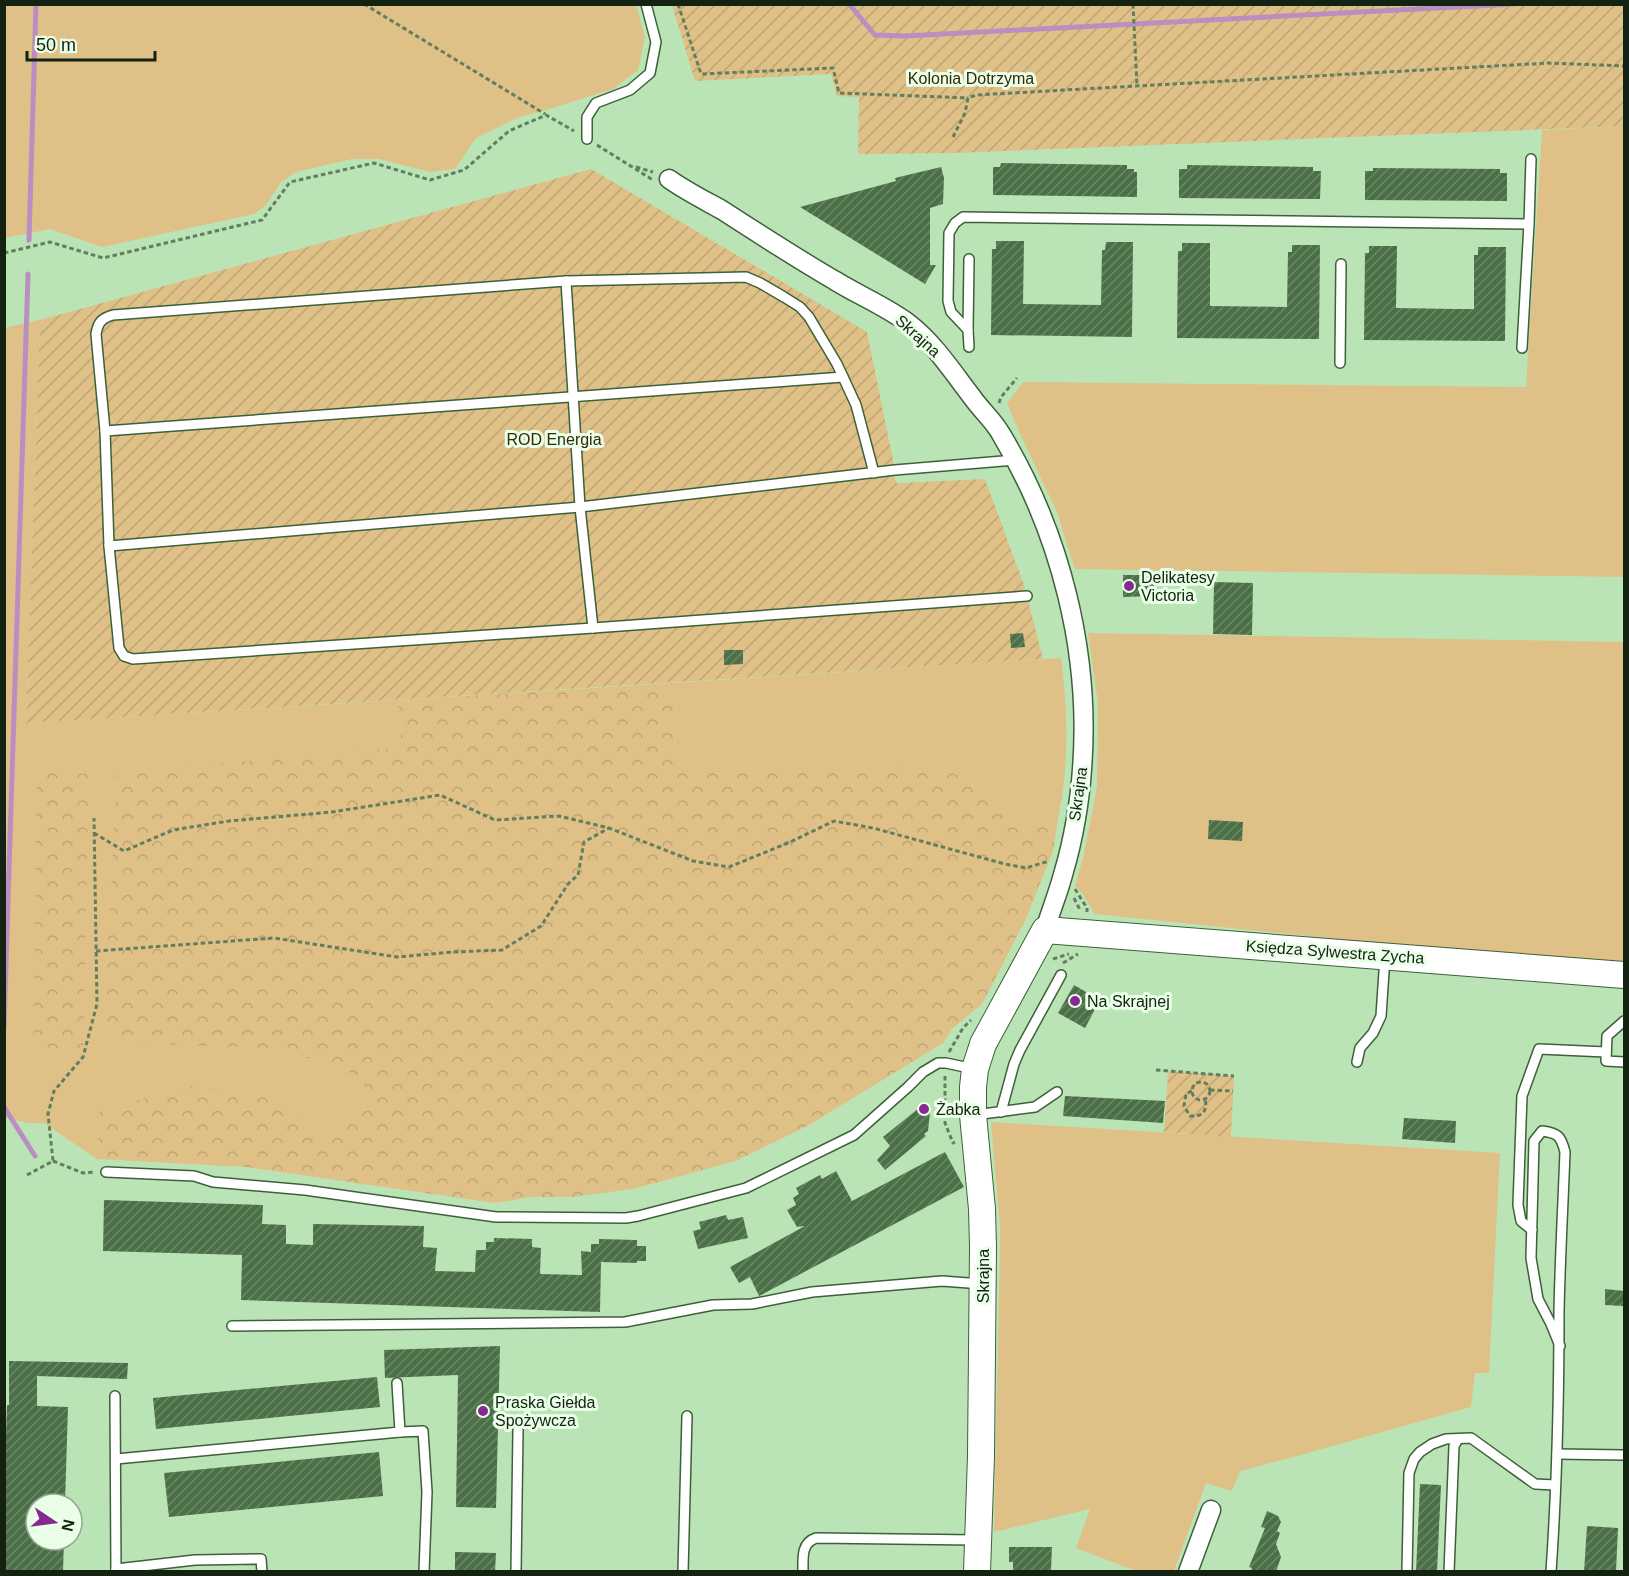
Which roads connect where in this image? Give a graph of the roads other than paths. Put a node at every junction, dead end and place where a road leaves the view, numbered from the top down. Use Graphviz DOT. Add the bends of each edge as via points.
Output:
graph roads {
  1 [pos="646,4"];
  2 [pos="587,139"];
  3 [pos="1531,159"];
  4 [pos="669,179"];
  5 [pos="1529,224"];
  6 [pos="969,259"];
  7 [pos="1341,264"];
  8 [pos="566,281"];
  9 [pos="968,330"];
  10 [pos="969,347"];
  11 [pos="1522,348"];
  12 [pos="1341,363"];
  13 [pos="843,377"];
  14 [pos="574,396"];
  15 [pos="105,431"];
  16 [pos="1015,460"];
  17 [pos="874,473"];
  18 [pos="580,507"];
  19 [pos="109,546"];
  20 [pos="1027,596"];
  21 [pos="593,628"];
  22 [pos="1045,930"];
  23 [pos="1385,956"];
  24 [pos="1061,975"];
  25 [pos="1624,975"];
  26 [pos="1624,1021"];
  27 [pos="1606,1052"];
  28 [pos="1357,1062"];
  29 [pos="1624,1062"];
  30 [pos="963,1066"];
  31 [pos="1057,1092"];
  32 [pos="1000,1112"];
  33 [pos="962,1119"];
  34 [pos="106,1172"];
  35 [pos="1532,1230"];
  36 [pos="983,1284"];
  37 [pos="232,1326"];
  38 [pos="1560,1346"];
  39 [pos="397,1383"];
  40 [pos="115,1396"];
  41 [pos="687,1416"];
  42 [pos="518,1430"];
  43 [pos="400,1432"];
  44 [pos="1458,1439"];
  45 [pos="1557,1454"];
  46 [pos="1624,1455"];
  47 [pos="116,1459"];
  48 [pos="1555,1485"];
  49 [pos="1211,1510"];
  50 [pos="978,1540"];
  51 [pos="803,1560"];
  52 [pos="116,1570"];
  53 [pos="262,1572"];
  54 [pos="424,1572"];
  55 [pos="516,1572"];
  56 [pos="683,1572"];
  57 [pos="802,1572"];
  58 [pos="812,1572"];
  59 [pos="977,1572"];
  60 [pos="1188,1572"];
  61 [pos="1407,1572"];
  62 [pos="1449,1572"];
  63 [pos="1551,1572"];
  1 -- 2 [label="lane" via="657,42 650,73 630,90 596,102 587,117"];
  3 -- 5 [label="lane"];
  4 -- 16 [label="street, Skrajna" via="907,322 947,362 1000,432"];
  5 -- 9 [label="lane" via="963,218 949,233 948,301 951,312"];
  5 -- 11 [label="lane"];
  6 -- 9 [label="lane"];
  7 -- 12 [label="lane"];
  8 -- 13 [label="lane" via="746,278 800,307"];
  8 -- 14 [label="lane"];
  8 -- 15 [label="lane" via="113,315 98,324 96,334"];
  9 -- 10 [label="lane"];
  13 -- 14 [label="lane"];
  13 -- 17 [label="lane" via="856,405"];
  14 -- 15 [label="lane"];
  14 -- 18 [label="lane"];
  15 -- 19 [label="lane"];
  16 -- 17 [label="lane"];
  16 -- 22 [label="street, Skrajna" via="1045,524 1063,578 1082,692 1084,737 1078,802 1064,871"];
  17 -- 18 [label="lane"];
  18 -- 19 [label="lane"];
  18 -- 21 [label="lane"];
  19 -- 21 [label="lane" via="119,648 124,656 133,659"];
  20 -- 21 [label="lane"];
  22 -- 23 [label="street, Księdza Sylwestra Zycha"];
  22 -- 30 [label="street, Skrajna" via="983,1044"];
  23 -- 25 [label="street, Księdza Sylwestra Zycha"];
  23 -- 28 [label="lane" via="1381,1016 1360,1048"];
  24 -- 32 [label="lane" via="1020,1050"];
  26 -- 27 [label="lane" via="1607,1036"];
  27 -- 29 [label="lane" via="1606,1061"];
  27 -- 35 [label="lane" via="1539,1049 1522,1096 1518,1205 1521,1221"];
  30 -- 33 [label="street, Skrajna" via="973,1087"];
  30 -- 34 [label="lane" via="939,1063 923,1072 854,1135 755,1185 626,1218 496,1217 305,1190 213,1182 195,1176"];
  31 -- 32 [label="lane" via="1035,1107"];
  32 -- 33 [label="lane"];
  33 -- 36 [label="street, Skrajna" via="982,1209"];
  35 -- 38 [label="lane" via="1531,1258 1538,1299"];
  35 -- 38 [label="lane" via="1534,1141 1542,1131 1554,1132 1562,1140 1565,1152"];
  36 -- 37 [label="lane" via="942,1281 812,1292 625,1322"];
  36 -- 50 [label="street, Skrajna"];
  38 -- 45 [label="lane"];
  39 -- 43 [label="lane"];
  40 -- 47 [label="lane"];
  41 -- 56 [label="lane"];
  42 -- 55 [label="lane"];
  43 -- 47 [label="lane"];
  43 -- 54 [label="lane" via="423,1431 427,1492"];
  44 -- 48 [label="lane" via="1471,1438 1535,1484"];
  44 -- 61 [label="lane" via="1431,1444 1414,1459 1410,1473"];
  44 -- 62 [label="lane" via="1454,1446"];
  45 -- 46 [label="lane"];
  45 -- 48 [label="lane"];
  47 -- 52 [label="lane"];
  48 -- 63 [label="lane"];
  49 -- 60 [label="street"];
  50 -- 51 [label="lane" via="816,1538 804,1549"];
  50 -- 59 [label="street, Skrajna"];
  51 -- 57 [label="lane"];
  51 -- 58 [label="lane"];
  52 -- 53 [label="lane" via="195,1560 261,1559"];
}
